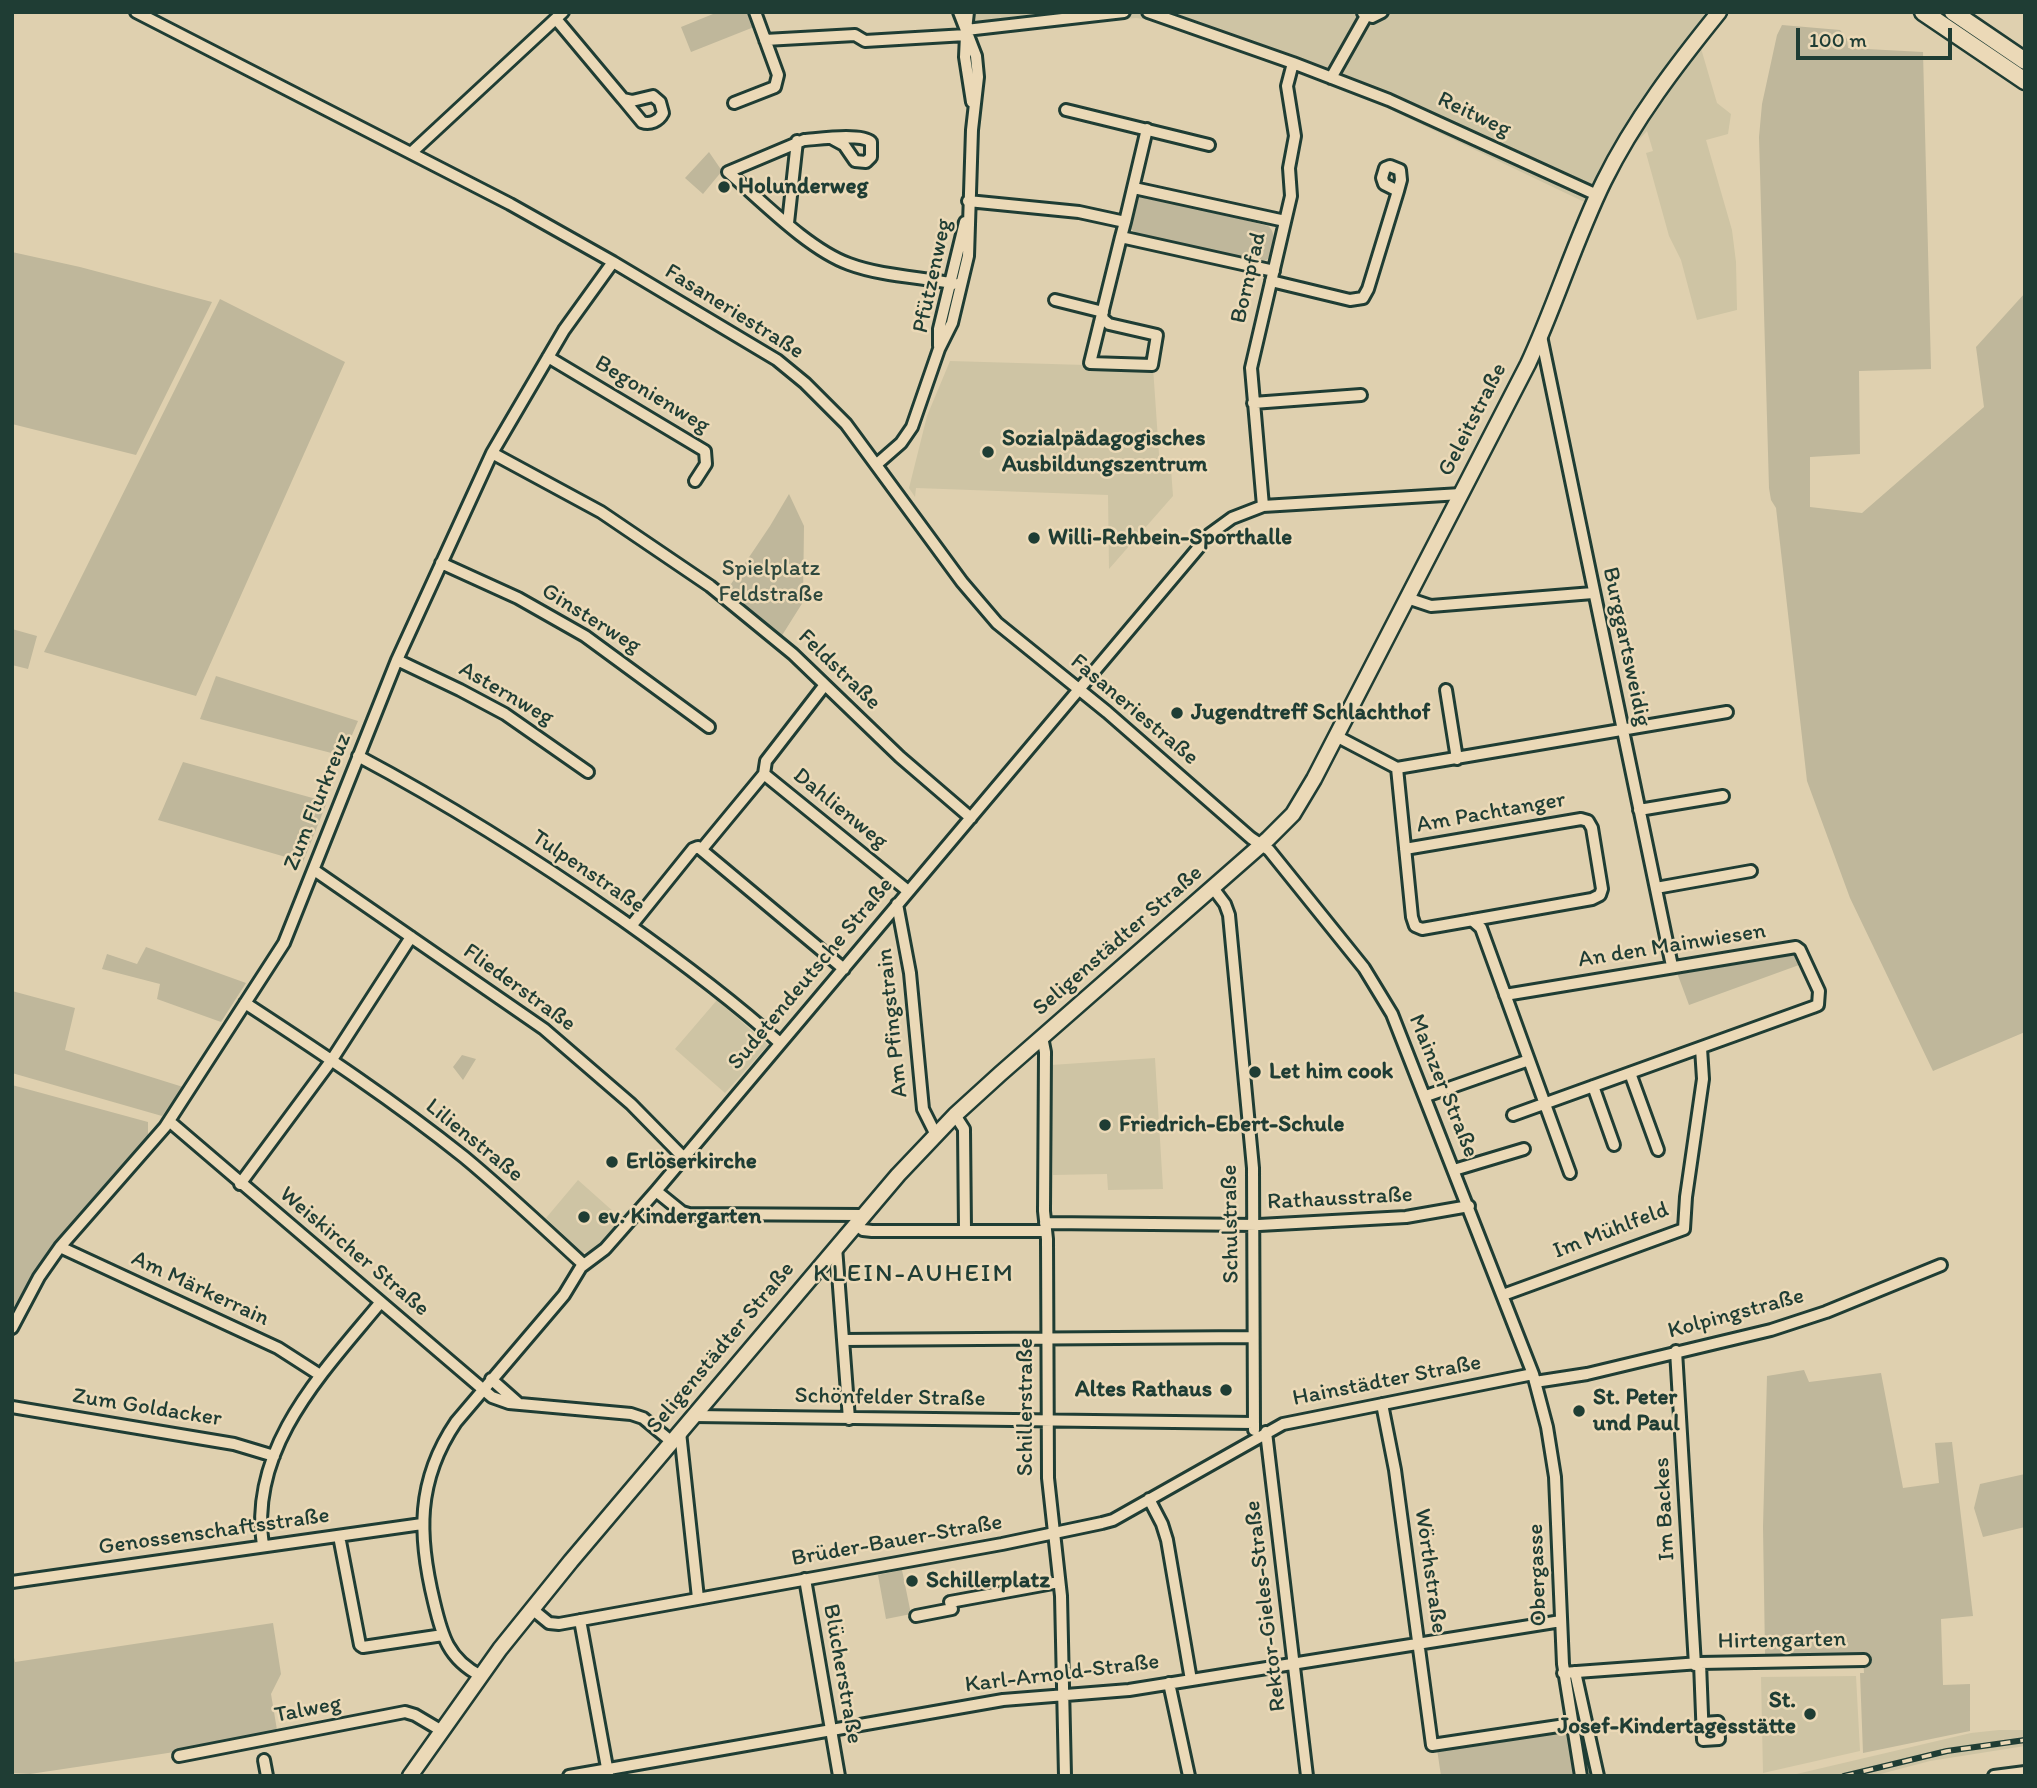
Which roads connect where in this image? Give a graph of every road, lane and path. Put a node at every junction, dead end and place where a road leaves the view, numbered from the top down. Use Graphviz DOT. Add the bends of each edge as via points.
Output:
graph roads {
  1 [pos="136,12"];
  2 [pos="755,12"];
  3 [pos="959,12"];
  4 [pos="968,12"];
  5 [pos="1124,12"];
  6 [pos="1148,12"];
  7 [pos="1382,12"];
  8 [pos="1719,12"];
  9 [pos="1923,12"];
  10 [pos="1953,12"];
  11 [pos="1364,14"];
  12 [pos="559,15"];
  13 [pos="966,32"];
  14 [pos="765,40"];
  15 [pos="2025,61"];
  16 [pos="1293,63"];
  17 [pos="1331,78"];
  18 [pos="2025,81"];
  19 [pos="623,99"];
  20 [pos="734,103"];
  21 [pos="1066,110"];
  22 [pos="1147,129"];
  23 [pos="833,139"];
  24 [pos="797,141"];
  25 [pos="1209,145"];
  26 [pos="411,153"];
  27 [pos="1134,188"];
  28 [pos="1398,191"];
  29 [pos="1597,195"];
  30 [pos="968,207"];
  31 [pos="1284,221"];
  32 [pos="1125,222"];
  33 [pos="788,223"];
  34 [pos="1121,237"];
  35 [pos="613,262"];
  36 [pos="1272,276"];
  37 [pos="956,284"];
  38 [pos="1055,300"];
  39 [pos="1103,313"];
  40 [pos="1541,336"];
  41 [pos="548,357"];
  42 [pos="1361,395"];
  43 [pos="1253,403"];
  44 [pos="492,453"];
  45 [pos="877,464"];
  46 [pos="695,481"];
  47 [pos="1461,494"];
  48 [pos="1263,506"];
  49 [pos="441,563"];
  50 [pos="1593,593"];
  51 [pos="1408,598"];
  52 [pos="397,660"];
  53 [pos="824,686"];
  54 [pos="1078,689"];
  55 [pos="1446,690"];
  56 [pos="1727,712"];
  57 [pos="709,727"];
  58 [pos="1622,732"];
  59 [pos="1336,736"];
  60 [pos="358,756"];
  61 [pos="1457,759"];
  62 [pos="1397,768"];
  63 [pos="589,772"];
  64 [pos="764,774"];
  65 [pos="1723,796"];
  66 [pos="1639,810"];
  67 [pos="971,818"];
  68 [pos="1261,845"];
  69 [pos="702,849"];
  70 [pos="1405,849"];
  71 [pos="314,870"];
  72 [pos="1751,871"];
  73 [pos="1213,888"];
  74 [pos="1656,888"];
  75 [pos="908,891"];
  76 [pos="897,904"];
  77 [pos="1472,920"];
  78 [pos="631,926"];
  79 [pos="411,937"];
  80 [pos="1672,966"];
  81 [pos="844,969"];
  82 [pos="1505,995"];
  83 [pos="245,1003"];
  84 [pos="1042,1037"];
  85 [pos="780,1043"];
  86 [pos="1701,1048"];
  87 [pos="331,1060"];
  88 [pos="1529,1060"];
  89 [pos="1630,1073"];
  90 [pos="1593,1086"];
  91 [pos="1426,1096"];
  92 [pos="1545,1104"];
  93 [pos="956,1115"];
  94 [pos="1513,1115"];
  95 [pos="169,1121"];
  96 [pos="936,1135"];
  97 [pos="1614,1145"];
  98 [pos="1524,1149"];
  99 [pos="1658,1150"];
  100 [pos="684,1158"];
  101 [pos="1454,1170"];
  102 [pos="1570,1173"];
  103 [pos="240,1184"];
  104 [pos="656,1191"];
  105 [pos="1469,1206"];
  106 [pos="858,1220"];
  107 [pos="1253,1225"];
  108 [pos="1045,1227"];
  109 [pos="965,1230"];
  110 [pos="60,1247"];
  111 [pos="836,1247"];
  112 [pos="583,1264"];
  113 [pos="1941,1265"];
  114 [pos="1503,1294"];
  115 [pos="380,1303"];
  116 [pos="12,1328"];
  117 [pos="1253,1332"];
  118 [pos="1047,1339"];
  119 [pos="843,1340"];
  120 [pos="1676,1351"];
  121 [pos="320,1375"];
  122 [pos="1534,1378"];
  123 [pos="491,1379"];
  124 [pos="483,1389"];
  125 [pos="518,1403"];
  126 [pos="1382,1404"];
  127 [pos="12,1407"];
  128 [pos="694,1416"];
  129 [pos="849,1419"];
  130 [pos="1047,1420"];
  131 [pos="1254,1423"];
  132 [pos="1266,1432"];
  133 [pos="676,1437"];
  134 [pos="1254,1440"];
  135 [pos="274,1456"];
  136 [pos="1149,1499"];
  137 [pos="422,1524"];
  138 [pos="1053,1534"];
  139 [pos="339,1536"];
  140 [pos="263,1546"];
  141 [pos="805,1579"];
  142 [pos="12,1582"];
  143 [pos="1059,1582"];
  144 [pos="698,1598"];
  145 [pos="532,1609"];
  146 [pos="916,1616"];
  147 [pos="580,1620"];
  148 [pos="1560,1621"];
  149 [pos="443,1634"];
  150 [pos="1419,1644"];
  151 [pos="1864,1660"];
  152 [pos="1293,1663"];
  153 [pos="1698,1664"];
  154 [pos="1569,1672"];
  155 [pos="481,1676"];
  156 [pos="1191,1680"];
  157 [pos="1169,1683"];
  158 [pos="1065,1694"];
  159 [pos="1702,1723"];
  160 [pos="1572,1724"];
  161 [pos="831,1730"];
  162 [pos="442,1731"];
  163 [pos="179,1756"];
  164 [pos="264,1760"];
  165 [pos="608,1772"];
  166 [pos="2025,1772"];
  167 [pos="267,1776"];
  168 [pos="410,1776"];
  169 [pos="569,1776"];
  170 [pos="839,1776"];
  171 [pos="1065,1776"];
  172 [pos="1189,1776"];
  173 [pos="1307,1776"];
  174 [pos="1581,1776"];
  175 [pos="1598,1776"];
  176 [pos="1994,1776"];
  1 -- 26 [label="street, Fasaneriestraße"];
  2 -- 14 [label="street"];
  3 -- 13 [label="street, Pfützenweg"];
  4 -- 13 [label="street, Pfützenweg"];
  5 -- 13 [label="street"];
  6 -- 16 [label="street, Reitweg"];
  7 -- 11 [label="street" via="1372,17"];
  8 -- 29 [label="main road, Geleitstraße" via="1648,109"];
  9 -- 18 [label="highway"];
  10 -- 15 [label="highway"];
  11 -- 17 [label="street"];
  12 -- 19 [label="street"];
  12 -- 26 [label="street"];
  13 -- 14 [label="street" via="865,41 855,35"];
  13 -- 30 [label="street, Pfützenweg" via="976,56 978,78"];
  14 -- 20 [label="street" via="778,75 775,87"];
  16 -- 17 [label="street, Reitweg"];
  16 -- 31 [label="street, Bornpfad" via="1287,92 1295,136 1289,168 1291,197"];
  17 -- 29 [label="street, Reitweg" via="1390,100"];
  21 -- 22 [label="street"];
  22 -- 25 [label="street"];
  22 -- 27 [label="street"];
  23 -- 24 [label="street"];
  24 -- 33 [label="street"];
  24 -- 33 [label="street" via="728,172"];
  26 -- 35 [label="street, Fasaneriestraße"];
  27 -- 31 [label="street"];
  27 -- 32 [label="street"];
  28 -- 36 [label="street" via="1363,298 1350,300"];
  29 -- 40 [label="main road, Geleitstraße"];
  30 -- 32 [label="street" via="1079,212"];
  30 -- 37 [label="street, Pfützenweg" via="958,245"];
  31 -- 36 [label="street, Bornpfad"];
  32 -- 34 [label="street"];
  33 -- 37 [label="street" via="822,250 851,265"];
  34 -- 36 [label="street"];
  34 -- 39 [label="street"];
  35 -- 41 [label="street, Zum Flurkreuz"];
  35 -- 45 [label="street, Fasaneriestraße" via="788,368 836,412"];
  36 -- 43 [label="street, Bornpfad" via="1251,359"];
  37 -- 45 [label="street, Pfützenweg" via="912,427"];
  38 -- 39 [label="street"];
  39 -- 39 [label="street" via="1090,363 1152,365 1157,335 1109,324"];
  40 -- 47 [label="main road, Geleitstraße"];
  40 -- 50 [label="street, Burggartsweidig"];
  41 -- 44 [label="street, Zum Flurkreuz"];
  41 -- 46 [label="street, Begonienweg" via="705,451 706,464"];
  42 -- 43 [label="street"];
  43 -- 48 [label="street, Bornpfad"];
  44 -- 49 [label="street, Zum Flurkreuz"];
  44 -- 53 [label="street, Feldstraße" via="652,545 757,623"];
  45 -- 54 [label="street, Fasaneriestraße" via="985,610"];
  47 -- 48 [label="street, Sudetendeutsche Straße"];
  47 -- 51 [label="main road, Geleitstraße"];
  48 -- 54 [label="street, Sudetendeutsche Straße" via="1232,518 1210,534"];
  49 -- 52 [label="street, Zum Flurkreuz"];
  49 -- 57 [label="street, Ginsterweg" via="574,629"];
  50 -- 51 [label="street" via="1431,606"];
  50 -- 58 [label="street, Burggartsweidig"];
  51 -- 59 [label="main road, Geleitstraße"];
  52 -- 60 [label="street, Zum Flurkreuz"];
  52 -- 63 [label="street, Asternweg" via="505,714"];
  53 -- 64 [label="street, Dahlienweg" via="766,761"];
  53 -- 67 [label="street, Feldstraße"];
  54 -- 67 [label="street, Sudetendeutsche Straße"];
  54 -- 68 [label="street, Fasaneriestraße"];
  55 -- 61 [label="street"];
  56 -- 58 [label="street"];
  58 -- 61 [label="street"];
  58 -- 66 [label="street, Burggartsweidig"];
  59 -- 62 [label="street"];
  59 -- 68 [label="main road, Geleitstraße" via="1298,807"];
  60 -- 71 [label="street, Zum Flurkreuz"];
  60 -- 78 [label="street, Tulpenstraße" via="477,824"];
  61 -- 62 [label="street"];
  62 -- 70 [label="street"];
  64 -- 69 [label="street"];
  64 -- 75 [label="street, Dahlienweg"];
  65 -- 66 [label="street"];
  66 -- 74 [label="street, Burggartsweidig"];
  67 -- 75 [label="street, Sudetendeutsche Straße"];
  68 -- 73 [label="main road, Seligenstädter Straße"];
  68 -- 91 [label="street, Mainzer Straße" via="1377,988"];
  69 -- 78 [label="street" via="693,849"];
  69 -- 81 [label="street"];
  70 -- 77 [label="street" via="1415,926 1422,929"];
  70 -- 77 [label="street, Am Pachtanger" via="1581,819 1590,824 1600,895"];
  71 -- 79 [label="street, Fliederstraße"];
  71 -- 83 [label="street, Zum Flurkreuz" via="284,943"];
  72 -- 74 [label="street"];
  73 -- 84 [label="main road, Seligenstädter Straße"];
  73 -- 107 [label="street, Schulstraße" via="1228,915 1252,1157"];
  74 -- 80 [label="street, Burggartsweidig"];
  75 -- 76 [label="street, Sudetendeutsche Straße"];
  76 -- 81 [label="street, Sudetendeutsche Straße"];
  76 -- 96 [label="street, Am Pfingstrain" via="910,973 923,1109"];
  77 -- 82 [label="street" via="1481,928"];
  78 -- 85 [label="street, Tulpenstraße"];
  79 -- 87 [label="street"];
  79 -- 100 [label="street, Fliederstraße" via="544,1029 631,1104"];
  80 -- 82 [label="street, An den Mainwiesen"];
  80 -- 86 [label="street, An den Mainwiesen" via="1797,947 1819,991 1818,1005"];
  81 -- 85 [label="street, Sudetendeutsche Straße"];
  82 -- 88 [label="street"];
  83 -- 87 [label="street, Lilienstraße"];
  83 -- 95 [label="street, Zum Flurkreuz"];
  84 -- 93 [label="main road, Seligenstädter Straße"];
  84 -- 108 [label="street, Schillerstraße"];
  85 -- 100 [label="street, Sudetendeutsche Straße"];
  86 -- 89 [label="street"];
  86 -- 114 [label="street, Im Mühlfeld" via="1703,1079 1684,1228"];
  87 -- 103 [label="street"];
  87 -- 112 [label="street, Lilienstraße" via="461,1155"];
  88 -- 91 [label="street"];
  88 -- 92 [label="street"];
  89 -- 90 [label="street"];
  89 -- 99 [label="street"];
  90 -- 92 [label="street"];
  90 -- 97 [label="street"];
  91 -- 101 [label="street, Mainzer Straße"];
  92 -- 94 [label="street"];
  92 -- 102 [label="street"];
  93 -- 96 [label="main road, Seligenstädter Straße"];
  93 -- 109 [label="street" via="964,1129"];
  95 -- 103 [label="street, Weiskircher Straße"];
  95 -- 110 [label="street, Zum Flurkreuz"];
  96 -- 106 [label="main road, Seligenstädter Straße"];
  98 -- 101 [label="street"];
  100 -- 104 [label="street, Sudetendeutsche Straße"];
  101 -- 105 [label="street, Mainzer Straße"];
  103 -- 115 [label="street, Weiskircher Straße"];
  104 -- 106 [label="street, Rathausstraße" via="689,1214"];
  104 -- 112 [label="street, Sudetendeutsche Straße" via="605,1249"];
  105 -- 107 [label="street, Rathausstraße" via="1406,1217"];
  105 -- 114 [label="street, Mainzer Straße"];
  106 -- 109 [label="street, Rathausstraße" via="863,1230 872,1231"];
  106 -- 111 [label="main road, Seligenstädter Straße"];
  107 -- 108 [label="street, Rathausstraße"];
  107 -- 117 [label="street, Schulstraße"];
  108 -- 109 [label="street, Rathausstraße"];
  108 -- 118 [label="street, Schillerstraße"];
  110 -- 116 [label="street, Zum Flurkreuz"];
  110 -- 121 [label="street, Am Märkerrain" via="278,1348"];
  111 -- 119 [label="street"];
  111 -- 128 [label="main road, Seligenstädter Straße"];
  112 -- 123 [label="street, Sudetendeutsche Straße" via="564,1295"];
  113 -- 120 [label="street, Kolpingstraße" via="1799,1321"];
  114 -- 122 [label="street, Mainzer Straße"];
  115 -- 121 [label="street"];
  115 -- 124 [label="street, Weiskircher Straße"];
  117 -- 118 [label="street"];
  117 -- 131 [label="street, Schulstraße"];
  118 -- 119 [label="street"];
  118 -- 130 [label="street, Schillerstraße"];
  119 -- 129 [label="street"];
  120 -- 122 [label="street, Kolpingstraße" via="1587,1374"];
  120 -- 153 [label="street, Im Backes"];
  121 -- 135 [label="street" via="298,1405"];
  122 -- 126 [label="street, Hainstädter Straße"];
  122 -- 148 [label="street, Obergasse" via="1555,1477"];
  123 -- 124 [label="street, Sudetendeutsche Straße"];
  123 -- 125 [label="street"];
  124 -- 125 [label="street, Weiskircher Straße" via="501,1401"];
  124 -- 137 [label="street, Sudetendeutsche Straße" via="439,1452"];
  125 -- 133 [label="street, Weiskircher Straße" via="637,1415"];
  126 -- 132 [label="street, Hainstädter Straße" via="1290,1422"];
  126 -- 150 [label="street, Wörthstraße"];
  127 -- 135 [label="street, Zum Goldacker" via="234,1444"];
  128 -- 129 [label="street, Schönfelder Straße"];
  128 -- 133 [label="main road, Seligenstädter Straße"];
  129 -- 130 [label="street, Schönfelder Straße"];
  130 -- 131 [label="street, Schönfelder Straße"];
  130 -- 138 [label="street, Schillerstraße"];
  131 -- 134 [label="street, Schulstraße"];
  132 -- 134 [label="street, Hainstädter Straße"];
  132 -- 152 [label="street, Rektor-Gieles-Straße"];
  133 -- 144 [label="street"];
  133 -- 145 [label="main road, Seligenstädter Straße"];
  134 -- 136 [label="street, Brüder-Bauer-Straße"];
  135 -- 140 [label="street" via="260,1509"];
  136 -- 138 [label="street, Brüder-Bauer-Straße" via="1107,1522"];
  136 -- 156 [label="street" via="1167,1541"];
  137 -- 139 [label="street, Genossenschaftsstraße"];
  137 -- 149 [label="street, Sudetendeutsche Straße" via="426,1570"];
  138 -- 141 [label="street, Brüder-Bauer-Straße"];
  138 -- 143 [label="street, Schillerstraße"];
  139 -- 140 [label="street, Genossenschaftsstraße"];
  139 -- 149 [label="street" via="360,1645"];
  140 -- 142 [label="street, Genossenschaftsstraße"];
  141 -- 144 [label="street, Brüder-Bauer-Straße"];
  141 -- 161 [label="street, Blücherstraße"];
  143 -- 146 [label="street" via="950,1602 952,1609"];
  143 -- 158 [label="street, Schillerstraße"];
  144 -- 147 [label="street, Brüder-Bauer-Straße"];
  145 -- 147 [label="street, Brüder-Bauer-Straße" via="553,1624"];
  145 -- 155 [label="main road, Seligenstädter Straße"];
  147 -- 165 [label="street"];
  148 -- 150 [label="street, Karl-Arnold-Straße"];
  148 -- 154 [label="street, Obergasse"];
  149 -- 155 [label="street, Sudetendeutsche Straße" via="458,1661"];
  150 -- 152 [label="street, Karl-Arnold-Straße"];
  150 -- 160 [label="street, Wörthstraße" via="1432,1745"];
  151 -- 153 [label="street, Hirtengarten"];
  152 -- 156 [label="street, Karl-Arnold-Straße"];
  152 -- 173 [label="street, Rektor-Gieles-Straße"];
  153 -- 154 [label="street, Hirtengarten"];
  153 -- 159 [label="street, Hirtengarten"];
  154 -- 160 [label="street, Obergasse"];
  154 -- 175 [label="street, Obergasse"];
  155 -- 162 [label="main road, Seligenstädter Straße"];
  156 -- 157 [label="street, Karl-Arnold-Straße"];
  157 -- 158 [label="street, Karl-Arnold-Straße"];
  157 -- 172 [label="street"];
  158 -- 161 [label="street, Karl-Arnold-Straße"];
  158 -- 171 [label="street, Schillerstraße"];
  160 -- 174 [label="street, Obergasse"];
  161 -- 165 [label="street, Karl-Arnold-Straße"];
  161 -- 170 [label="street, Blücherstraße"];
  162 -- 163 [label="street, Talweg" via="405,1712"];
  162 -- 168 [label="main road, Seligenstädter Straße"];
  164 -- 167 [label="street"];
  165 -- 169 [label="street, Karl-Arnold-Straße"];
  166 -- 176 [label="street"];
}
